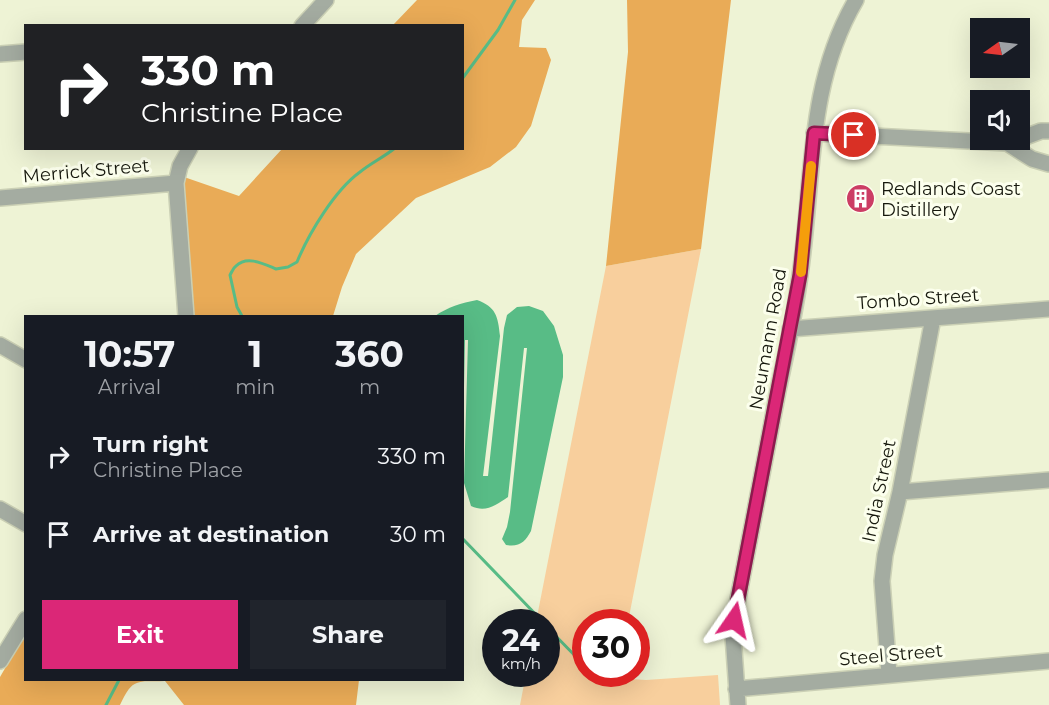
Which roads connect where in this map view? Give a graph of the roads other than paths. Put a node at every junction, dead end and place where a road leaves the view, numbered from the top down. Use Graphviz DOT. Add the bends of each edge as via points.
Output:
graph roads {
  1 [pos="326,0"];
  2 [pos="856,0"];
  3 [pos="304,24"];
  4 [pos="24,52"];
  5 [pos="0,54"];
  6 [pos="1049,131"];
  7 [pos="814,133"];
  8 [pos="1030,135"];
  9 [pos="970,138"];
  10 [pos="189,150"];
  11 [pos="1024,150"];
  12 [pos="1049,164"];
  13 [pos="176,183"];
  14 [pos="0,198"];
  15 [pos="1049,309"];
  16 [pos="186,315"];
  17 [pos="933,318"];
  18 [pos="790,329"];
  19 [pos="0,345"];
  20 [pos="24,359"];
  21 [pos="1049,480"];
  22 [pos="900,492"];
  23 [pos="0,509"];
  24 [pos="24,523"];
  25 [pos="24,621"];
  26 [pos="5,643"];
  27 [pos="0,661"];
  28 [pos="1049,661"];
  29 [pos="889,674"];
  30 [pos="736,688"];
  31 [pos="738,705"];
  1 -- 3 [label="street"];
  2 -- 7 [label="street, Neumann Road" via="831,56"];
  4 -- 5 [label="street"];
  6 -- 8 [label="street"];
  7 -- 9 [label="street"];
  7 -- 18 [label="street, Neumann Road" via="800,275"];
  10 -- 13 [label="street"];
  11 -- 12 [label="street" via="1032,159"];
  13 -- 14 [label="street, Merrick Street"];
  13 -- 16 [label="street"];
  15 -- 17 [label="street, Tombo Street"];
  17 -- 18 [label="street, Tombo Street"];
  17 -- 22 [label="street, India Street"];
  18 -- 30 [label="street, Neumann Road" via="734,620"];
  19 -- 20 [label="street"];
  21 -- 22 [label="street"];
  22 -- 29 [label="street, India Street" via="882,581"];
  23 -- 24 [label="street"];
  25 -- 26 [label="street"];
  26 -- 27 [label="street"];
  28 -- 29 [label="street, Steel Street"];
  29 -- 30 [label="street, Steel Street"];
  30 -- 31 [label="street, Neumann Road"];
}
